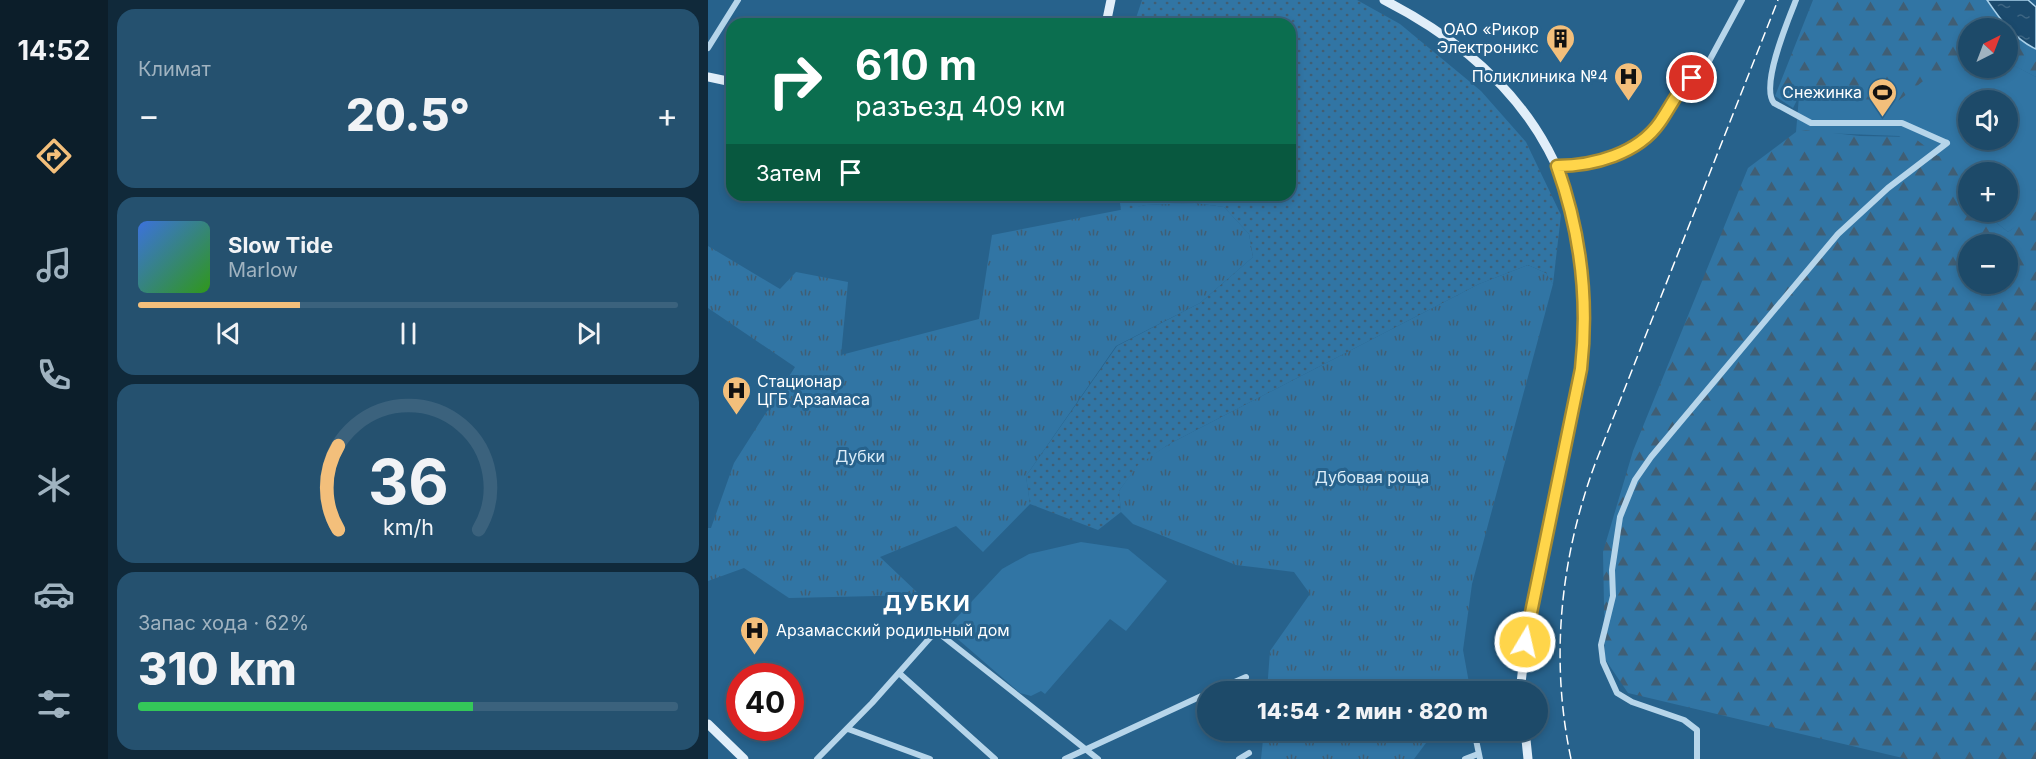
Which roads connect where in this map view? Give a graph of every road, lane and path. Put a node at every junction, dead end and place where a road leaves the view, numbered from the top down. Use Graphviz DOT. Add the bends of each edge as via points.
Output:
graph roads {
  1 [pos="738,0"];
  2 [pos="1112,0"];
  3 [pos="1384,0"];
  4 [pos="1742,0"];
  5 [pos="1796,0"];
  6 [pos="727,18"];
  7 [pos="1108,18"];
  8 [pos="726,19"];
  9 [pos="708,48"];
  10 [pos="708,77"];
  11 [pos="726,81"];
  12 [pos="1557,166"];
  13 [pos="899,673"];
  14 [pos="1246,676"];
  15 [pos="1235,681"];
  16 [pos="1521,681"];
  17 [pos="1197,698"];
  18 [pos="708,724"];
  19 [pos="848,729"];
  20 [pos="1476,741"];
  21 [pos="1526,741"];
  22 [pos="1086,748"];
  23 [pos="1249,753"];
  24 [pos="1479,756"];
  25 [pos="744,759"];
  26 [pos="817,759"];
  27 [pos="930,759"];
  28 [pos="995,759"];
  29 [pos="1065,759"];
  30 [pos="1098,759"];
  31 [pos="1239,759"];
  32 [pos="1465,759"];
  33 [pos="1528,759"];
  34 [pos="1697,759"];
  1 -- 6 [label="street"];
  2 -- 7 [label="street"];
  3 -- 12 [label="street" via="1449,39 1504,86 1534,123"];
  4 -- 12 [label="street" via="1707,65 1678,90 1659,124 1638,142 1606,160"];
  5 -- 34 [label="street" via="1773,66 1769,91 1774,104 1811,123 1902,123 1947,143 1838,234 1635,480 1620,517 1612,570 1613,596 1601,645 1603,662 1617,693 1684,720 1697,730"];
  8 -- 9 [label="street"];
  10 -- 11 [label="street"];
  12 -- 16 [label="street" via="1578,241 1585,293 1585,337 1528,622"];
  13 -- 19 [label="street"];
  13 -- 22 [label="street" via="936,632"];
  13 -- 28 [label="street"];
  14 -- 15 [label="street"];
  17 -- 22 [label="street"];
  18 -- 25 [label="street"];
  19 -- 26 [label="street"];
  19 -- 27 [label="street"];
  20 -- 24 [label="street"];
  21 -- 33 [label="street"];
  22 -- 29 [label="street"];
  22 -- 30 [label="street"];
  23 -- 31 [label="street"];
  24 -- 32 [label="street"];
}
